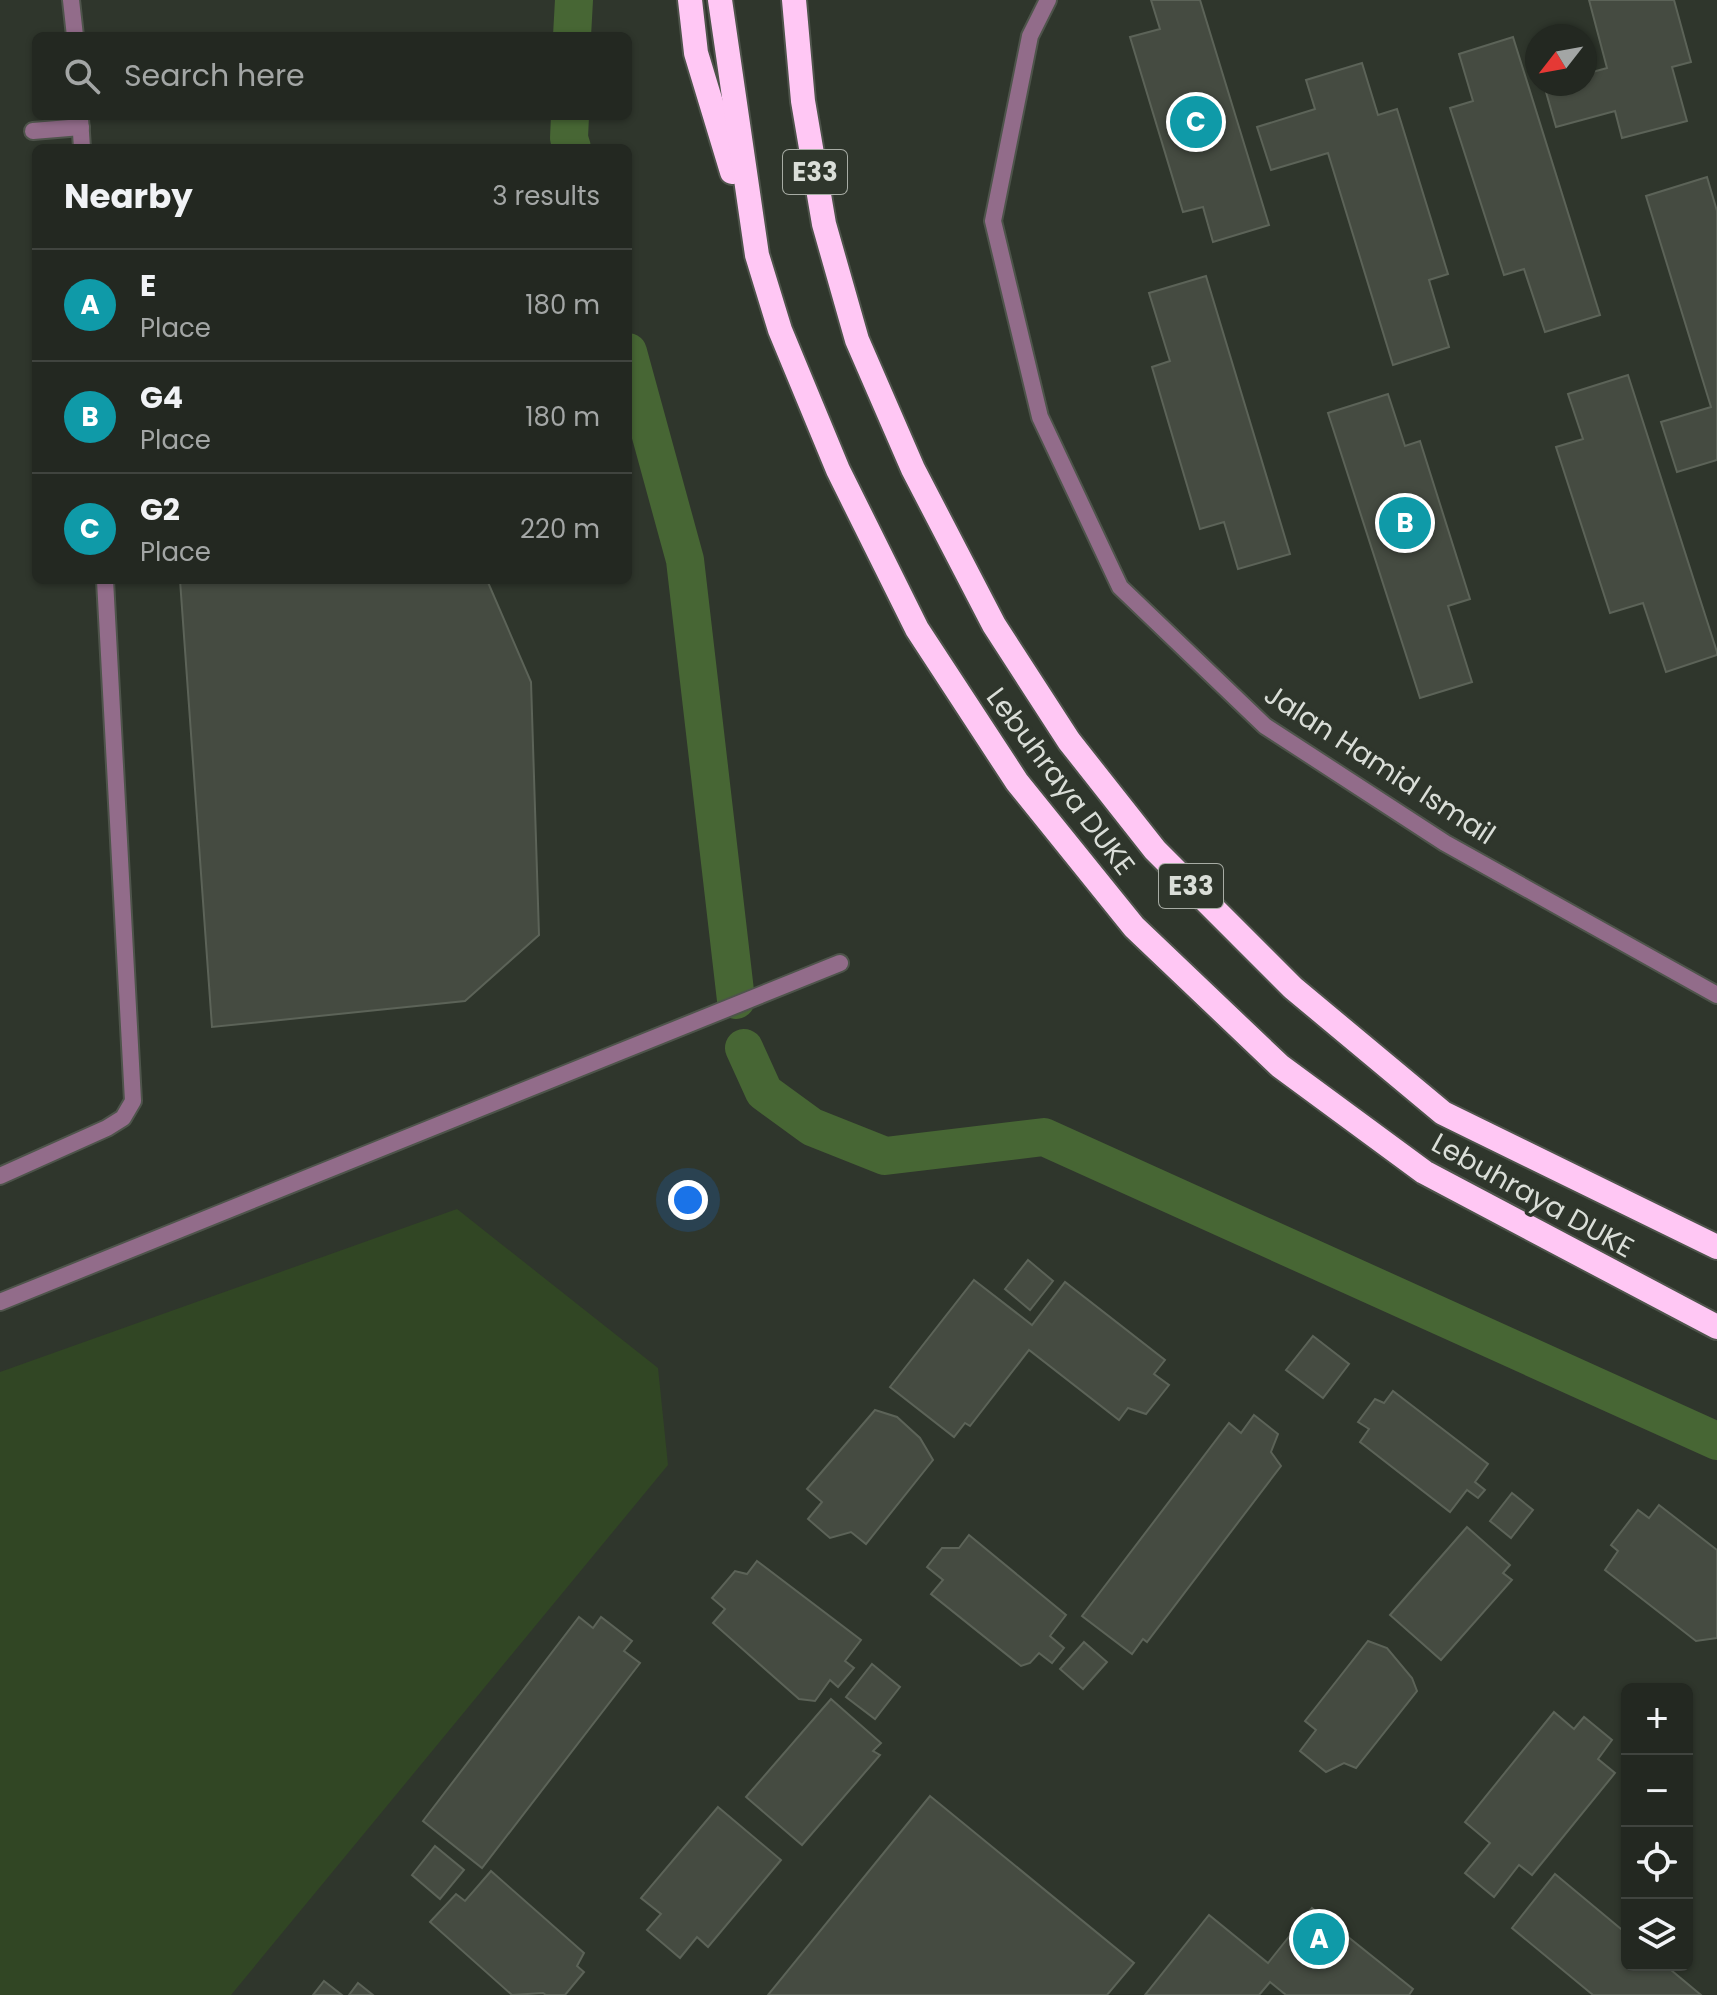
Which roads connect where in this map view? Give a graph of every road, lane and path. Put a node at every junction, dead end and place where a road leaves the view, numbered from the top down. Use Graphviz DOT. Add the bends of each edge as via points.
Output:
graph roads {
  1 [pos="71,0"];
  2 [pos="690,0"];
  3 [pos="720,0"];
  4 [pos="794,0"];
  5 [pos="1048,0"];
  6 [pos="75,32"];
  7 [pos="80,122"];
  8 [pos="33,131"];
  9 [pos="82,144"];
  10 [pos="757,255"];
  11 [pos="105,584"];
  12 [pos="840,963"];
  13 [pos="1717,995"];
  14 [pos="0,1175"];
  15 [pos="1717,1247"];
  16 [pos="0,1302"];
  17 [pos="1717,1327"];
  1 -- 6 [label="street"];
  2 -- 10 [label="highway" via="696,53"];
  3 -- 10 [label="highway, Lebuhraya DUKE / E33"];
  4 -- 15 [label="highway, Lebuhraya DUKE / E33" via="803,101 824,224 857,340 913,469 994,625 1069,741 1155,850 1293,988 1443,1113"];
  5 -- 13 [label="street, Jalan Hamid Ismail" via="1030,36 993,221 1040,417 1120,587 1265,726 1445,843"];
  7 -- 8 [label="street"];
  7 -- 9 [label="street"];
  10 -- 17 [label="highway, Lebuhraya DUKE / E33" via="780,330 838,470 917,629 1017,782 1134,927 1280,1066 1424,1172"];
  11 -- 14 [label="street" via="133,1101 123,1118 107,1128"];
  12 -- 16 [label="street"];
}
